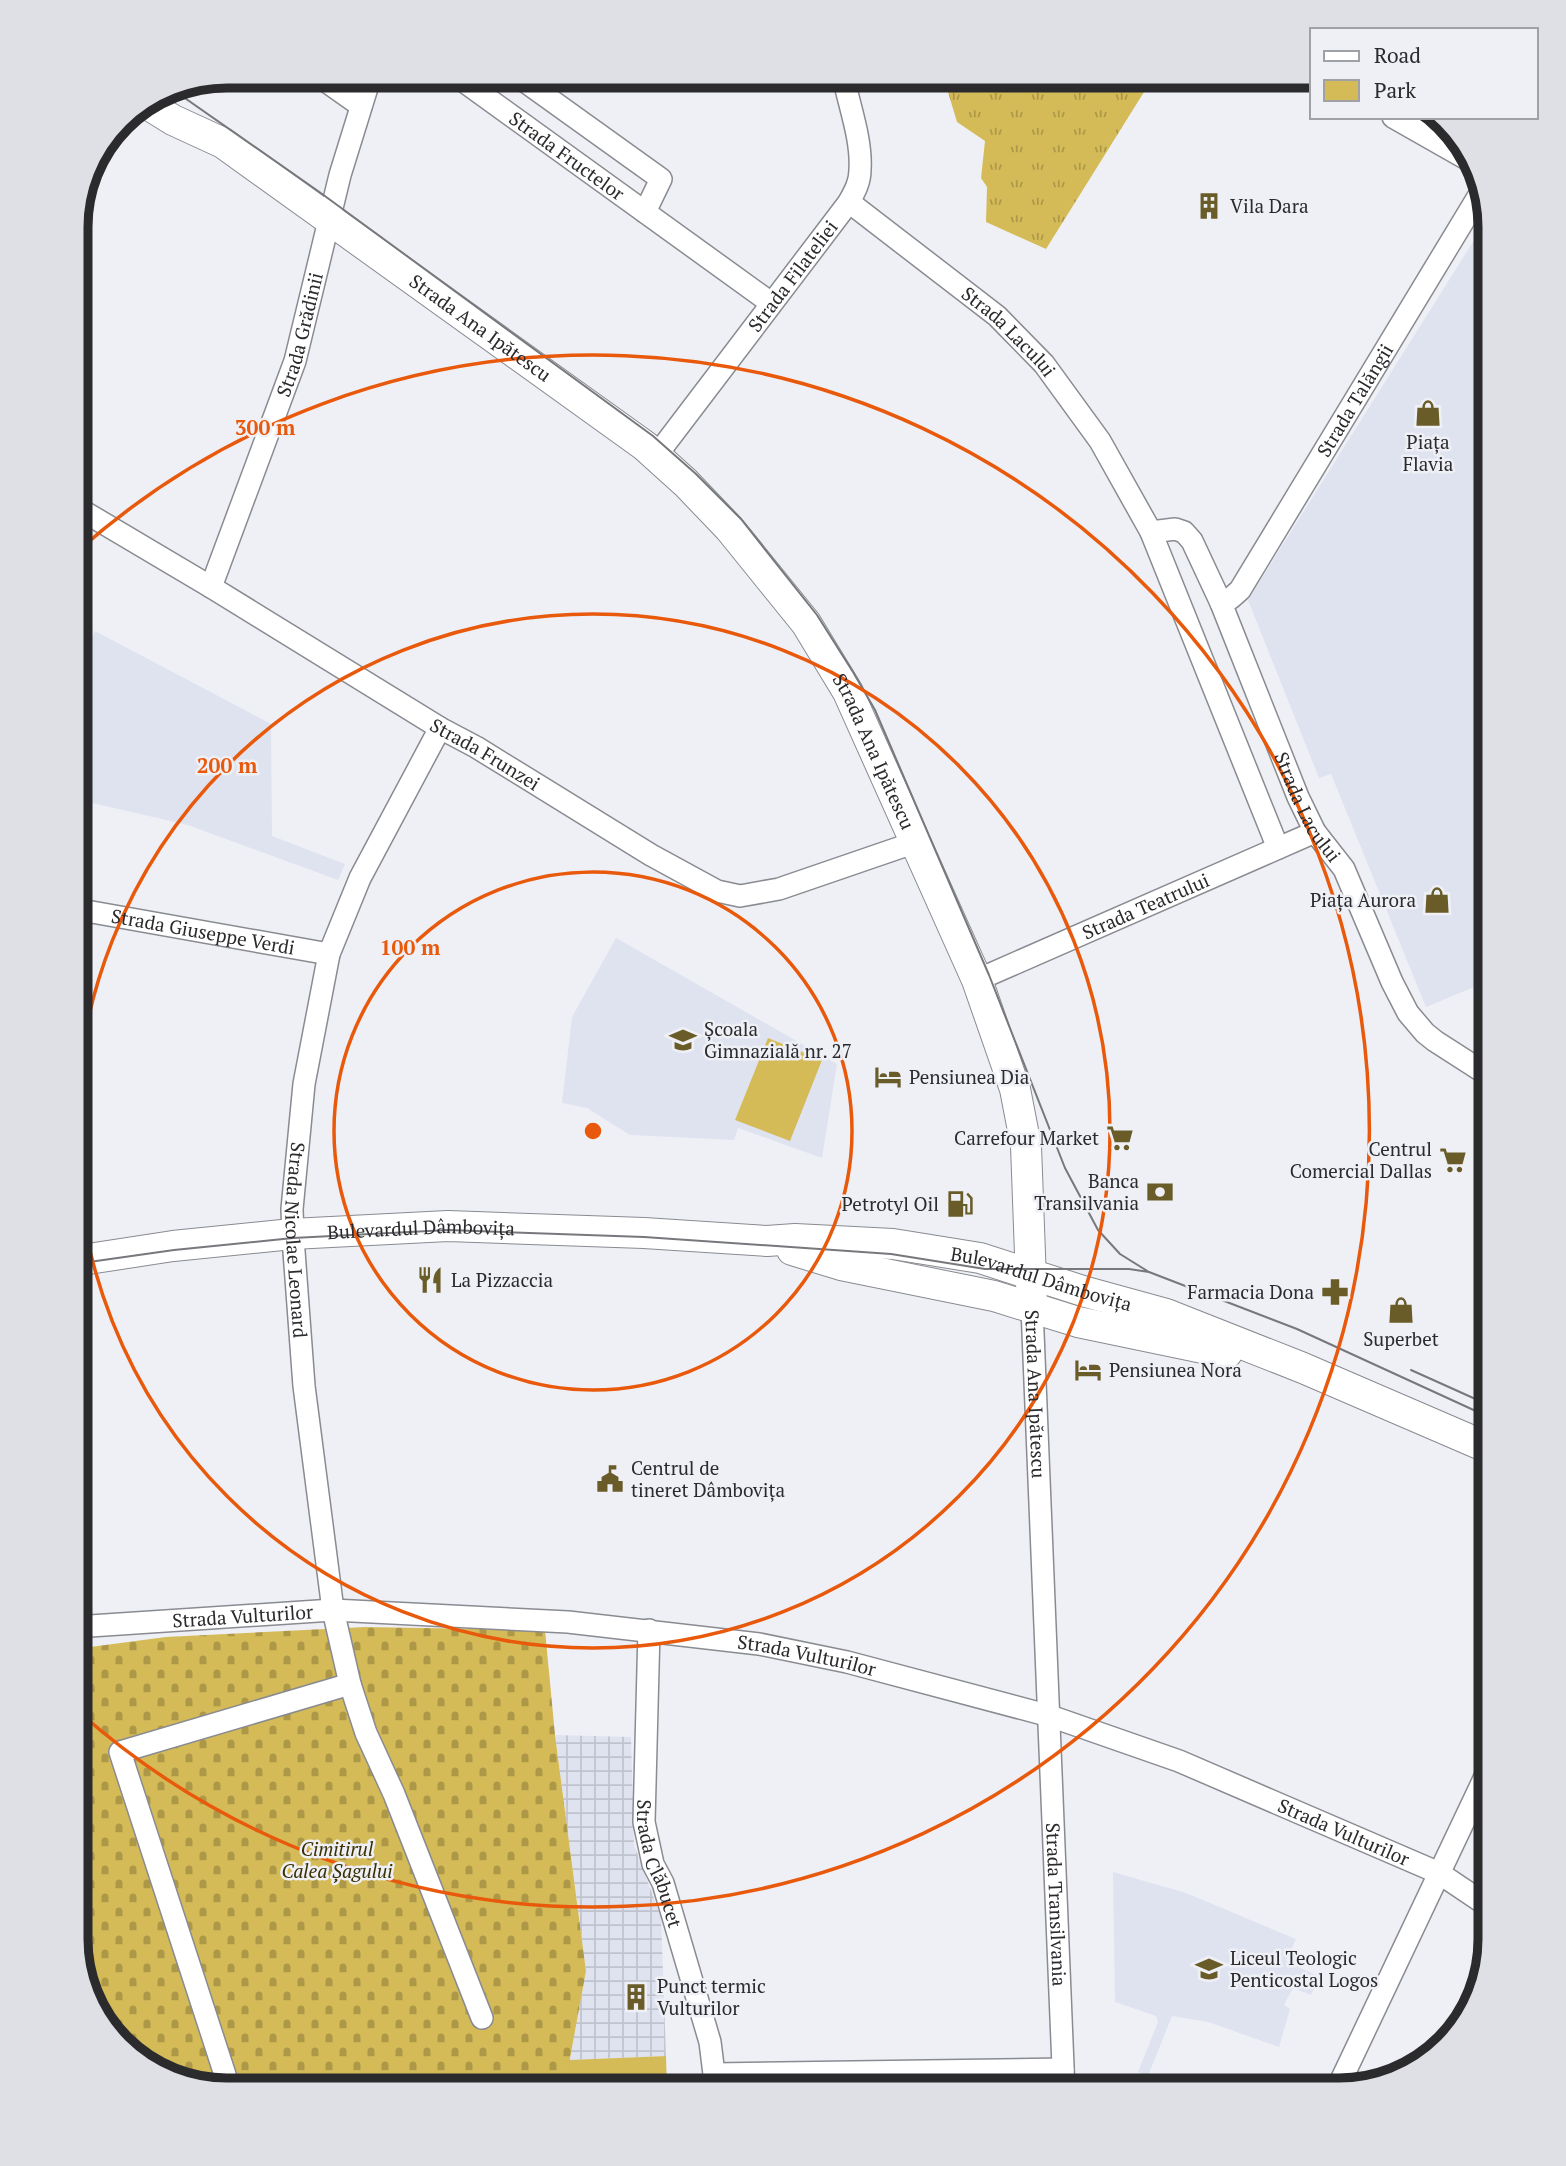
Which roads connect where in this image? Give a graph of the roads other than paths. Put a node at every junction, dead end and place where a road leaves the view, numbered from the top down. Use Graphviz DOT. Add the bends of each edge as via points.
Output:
graph roads {
  1 [pos="335,88"];
  2 [pos="367,88"];
  3 [pos="472,88"];
  4 [pos="534,88"];
  5 [pos="842,88"];
  6 [pos="361,106"];
  7 [pos="154,108"];
  8 [pos="1397,119"];
  9 [pos="1458,154"];
  10 [pos="1476,201"];
  11 [pos="849,202"];
  12 [pos="645,212"];
  13 [pos="330,219"];
  14 [pos="771,303"];
  15 [pos="656,456"];
  16 [pos="88,514"];
  17 [pos="1151,532"];
  18 [pos="211,587"];
  19 [pos="1221,603"];
  20 [pos="440,729"];
  21 [pos="1315,832"];
  22 [pos="916,842"];
  23 [pos="1278,848"];
  24 [pos="88,911"];
  25 [pos="329,954"];
  26 [pos="976,981"];
  27 [pos="1478,1067"];
  28 [pos="292,1234"];
  29 [pos="767,1241"];
  30 [pos="88,1259"];
  31 [pos="1031,1275"];
  32 [pos="1032,1308"];
  33 [pos="1303,1368"];
  34 [pos="1478,1443"];
  35 [pos="333,1610"];
  36 [pos="88,1627"];
  37 [pos="649,1630"];
  38 [pos="349,1684"];
  39 [pos="1050,1716"];
  40 [pos="1478,1791"];
  41 [pos="1439,1873"];
  42 [pos="1478,1899"];
  43 [pos="482,2018"];
  44 [pos="1063,2069"];
  45 [pos="226,2078"];
  46 [pos="714,2078"];
  47 [pos="821,2078"];
  48 [pos="1063,2078"];
  49 [pos="1342,2078"];
  1 -- 6 [label="street"];
  2 -- 6 [label="street, Strada Grădinii"];
  3 -- 12 [label="street, Strada Fructelor"];
  4 -- 12 [label="street, Strada Fructelor" via="661,179"];
  5 -- 11 [label="street, Strada Filateliei" via="861,169"];
  6 -- 13 [label="street, Strada Grădinii"];
  7 -- 13 [label="main road, Strada Ana Ipătescu" via="223,143"];
  8 -- 9 [label="street"];
  10 -- 19 [label="street, Strada Talăngii" via="1240,590"];
  11 -- 14 [label="street, Strada Filateliei"];
  11 -- 17 [label="street, Strada Lacului" via="998,316 1044,364 1100,441"];
  12 -- 14 [label="street, Strada Fructelor"];
  13 -- 15 [label="main road, Strada Ana Ipătescu"];
  13 -- 18 [label="street, Strada Grădinii" via="295,362"];
  14 -- 15 [label="street, Strada Filateliei"];
  15 -- 22 [label="main road, Strada Ana Ipătescu" via="730,529 806,623 848,692"];
  16 -- 18 [label="street, Strada Frunzei"];
  17 -- 19 [label="street, Strada Lacului" via="1175,529 1192,541"];
  17 -- 23 [label="street, Strada Lacului"];
  18 -- 20 [label="street, Strada Frunzei"];
  19 -- 21 [label="street, Strada Lacului"];
  20 -- 22 [label="street, Strada Frunzei" via="717,891 740,896 779,889"];
  20 -- 25 [label="street, Strada Nicolae Leonard" via="360,878"];
  21 -- 23 [label="street, Strada Teatrului"];
  21 -- 27 [label="street, Strada Lacului" via="1344,869 1408,1013 1435,1041"];
  22 -- 26 [label="main road, Strada Ana Ipătescu"];
  23 -- 26 [label="street, Strada Teatrului"];
  24 -- 25 [label="street, Strada Giuseppe Verdi"];
  25 -- 28 [label="street, Strada Nicolae Leonard" via="304,1084"];
  26 -- 31 [label="main road, Strada Ana Ipătescu" via="1016,1089 1022,1118"];
  28 -- 29 [label="main road, Bulevardul Dâmbovița" via="448,1226"];
  28 -- 30 [label="main road, Bulevardul Dâmbovița"];
  28 -- 35 [label="street, Strada Nicolae Leonard" via="303,1386"];
  29 -- 31 [label="main road, Bulevardul Dâmbovița" via="893,1244 980,1258"];
  29 -- 32 [label="main road, Bulevardul Dâmbovița" via="841,1265"];
  31 -- 32 [label="main road, Strada Ana Ipătescu"];
  31 -- 33 [label="main road, Bulevardul Dâmbovița" via="1166,1314"];
  32 -- 33 [label="main road, Bulevardul Dâmbovița" via="1078,1322"];
  32 -- 39 [label="street, Strada Ana Ipătescu"];
  33 -- 34 [label="main road, Bulevardul Dâmbovița"];
  35 -- 36 [label="street, Strada Vulturilor"];
  35 -- 37 [label="street, Strada Vulturilor"];
  35 -- 38 [label="street, Strada Nicolae Leonard"];
  37 -- 39 [label="street, Strada Vulturilor" via="759,1644 847,1662"];
  37 -- 46 [label="street, Strada Clăbucet" via="644,1822 710,2042"];
  38 -- 43 [label="street, Strada Nicolae Leonard"];
  38 -- 45 [label="street" via="120,1752"];
  39 -- 41 [label="street, Strada Vulturilor" via="1179,1761"];
  39 -- 44 [label="street, Strada Transilvania"];
  40 -- 41 [label="street"];
  41 -- 42 [label="street, Strada Vulturilor"];
  41 -- 49 [label="street"];
  44 -- 47 [label="street"];
  44 -- 48 [label="street, Strada Transilvania"];
}
